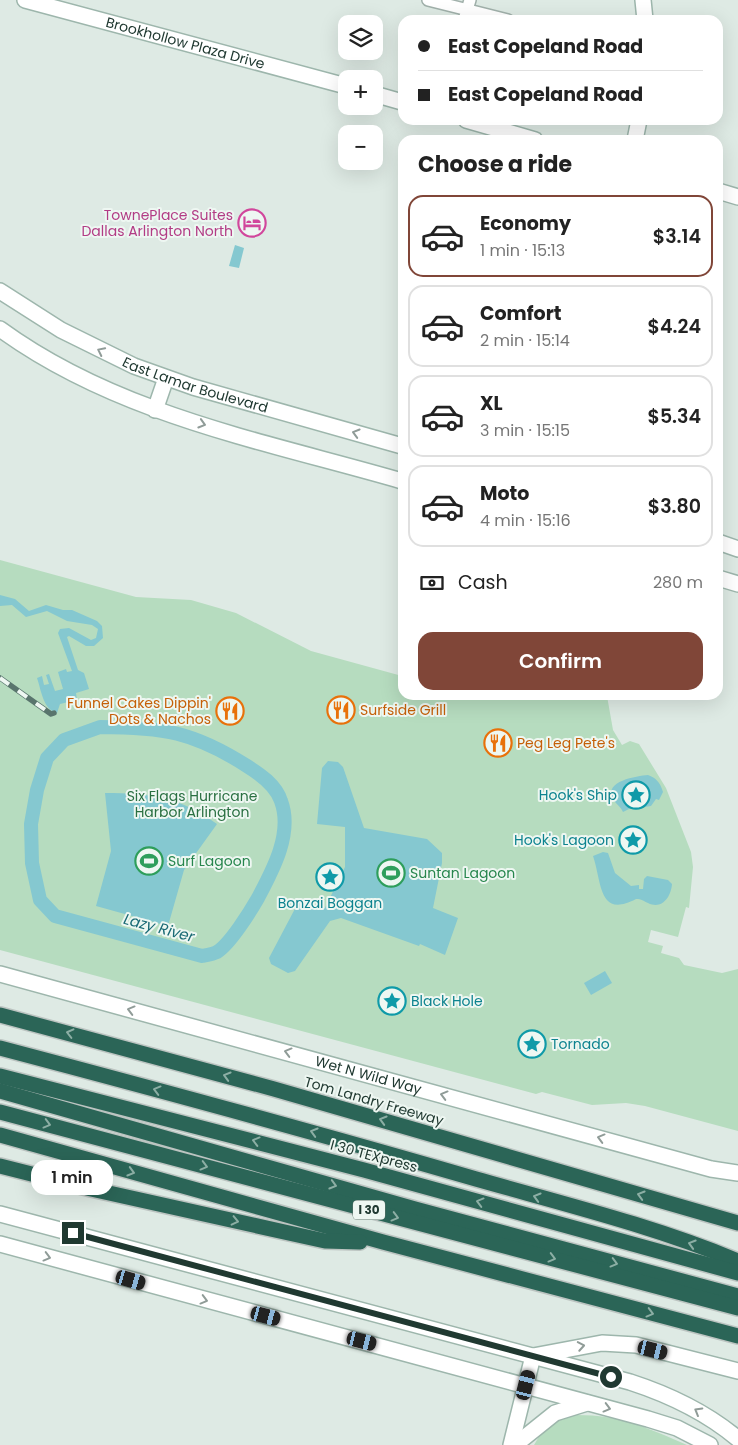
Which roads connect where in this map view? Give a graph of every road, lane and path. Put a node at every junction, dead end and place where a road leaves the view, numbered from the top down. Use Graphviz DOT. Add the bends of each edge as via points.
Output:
graph roads {
  1 [pos="24,0"];
  2 [pos="428,0"];
  3 [pos="643,0"];
  4 [pos="467,10"];
  5 [pos="488,15"];
  6 [pos="644,15"];
  7 [pos="338,84"];
  8 [pos="383,97"];
  9 [pos="398,101"];
  10 [pos="483,125"];
  11 [pos="518,135"];
  12 [pos="723,192"];
  13 [pos="738,197"];
  14 [pos="0,291"];
  15 [pos="0,329"];
  16 [pos="166,378"];
  17 [pos="156,410"];
  18 [pos="398,445"];
  19 [pos="398,479"];
  20 [pos="723,544"];
  21 [pos="738,548"];
  22 [pos="723,580"];
  23 [pos="738,584"];
  24 [pos="0,974"];
  25 [pos="0,1016"];
  26 [pos="0,1048"];
  27 [pos="0,1076"];
  28 [pos="0,1091"];
  29 [pos="0,1112"];
  30 [pos="0,1136"];
  31 [pos="0,1166"];
  32 [pos="711,1169"];
  33 [pos="738,1173"];
  34 [pos="738,1178"];
  35 [pos="0,1214"];
  36 [pos="738,1223"];
  37 [pos="382,1242"];
  38 [pos="0,1244"];
  39 [pos="738,1261"];
  40 [pos="738,1273"];
  41 [pos="738,1296"];
  42 [pos="738,1308"];
  43 [pos="738,1336"];
  44 [pos="534,1356"];
  45 [pos="738,1371"];
  46 [pos="526,1385"];
  47 [pos="587,1402"];
  48 [pos="738,1438"];
  49 [pos="511,1445"];
  50 [pos="515,1445"];
  51 [pos="710,1445"];
  1 -- 7 [label="main road, Brookhollow Plaza Drive"];
  2 -- 4 [label="street"];
  3 -- 6 [label="main road"];
  4 -- 5 [label="street"];
  8 -- 9 [label="main road"];
  10 -- 11 [label="main road"];
  12 -- 13 [label="main road"];
  16 -- 14 [label="main road, East Lamar Boulevard, one-way" via="83,342"];
  15 -- 17 [label="main road" via="68,372"];
  16 -- 17 [label="main road"];
  18 -- 16 [label="main road, East Lamar Boulevard, one-way"];
  17 -- 19 [label="main road, one-way"];
  20 -- 21 [label="main road"];
  22 -- 23 [label="main road"];
  32 -- 24 [label="main road, Wet N Wild Way, one-way"];
  36 -- 25 [label="highway, Tom Landry Freeway, one-way" via="274,1088"];
  39 -- 26 [label="highway, one-way" via="595,1214 302,1129"];
  40 -- 27 [label="highway, I 30 TEXpress, one-way" via="364,1170"];
  28 -- 41 [label="highway, one-way" via="415,1209"];
  29 -- 42 [label="highway, I 30, one-way"];
  30 -- 37 [label="highway, I 30, one-way"];
  31 -- 37 [label="highway, one-way" via="325,1241"];
  32 -- 33 [label="main road, Wet N Wild Way"];
  32 -- 34 [label="main road"];
  35 -- 44 [label="main road"];
  37 -- 43 [label="highway, I 30, one-way"];
  38 -- 46 [label="main road, one-way"];
  44 -- 45 [label="main road, one-way" via="602,1343 636,1345"];
  44 -- 46 [label="main road"];
  48 -- 44 [label="main road, one-way" via="709,1417 662,1393"];
  46 -- 47 [label="main road"];
  46 -- 49 [label="main road"];
  47 -- 50 [label="main road" via="554,1413"];
  47 -- 51 [label="main road, one-way" via="662,1422"];
}
